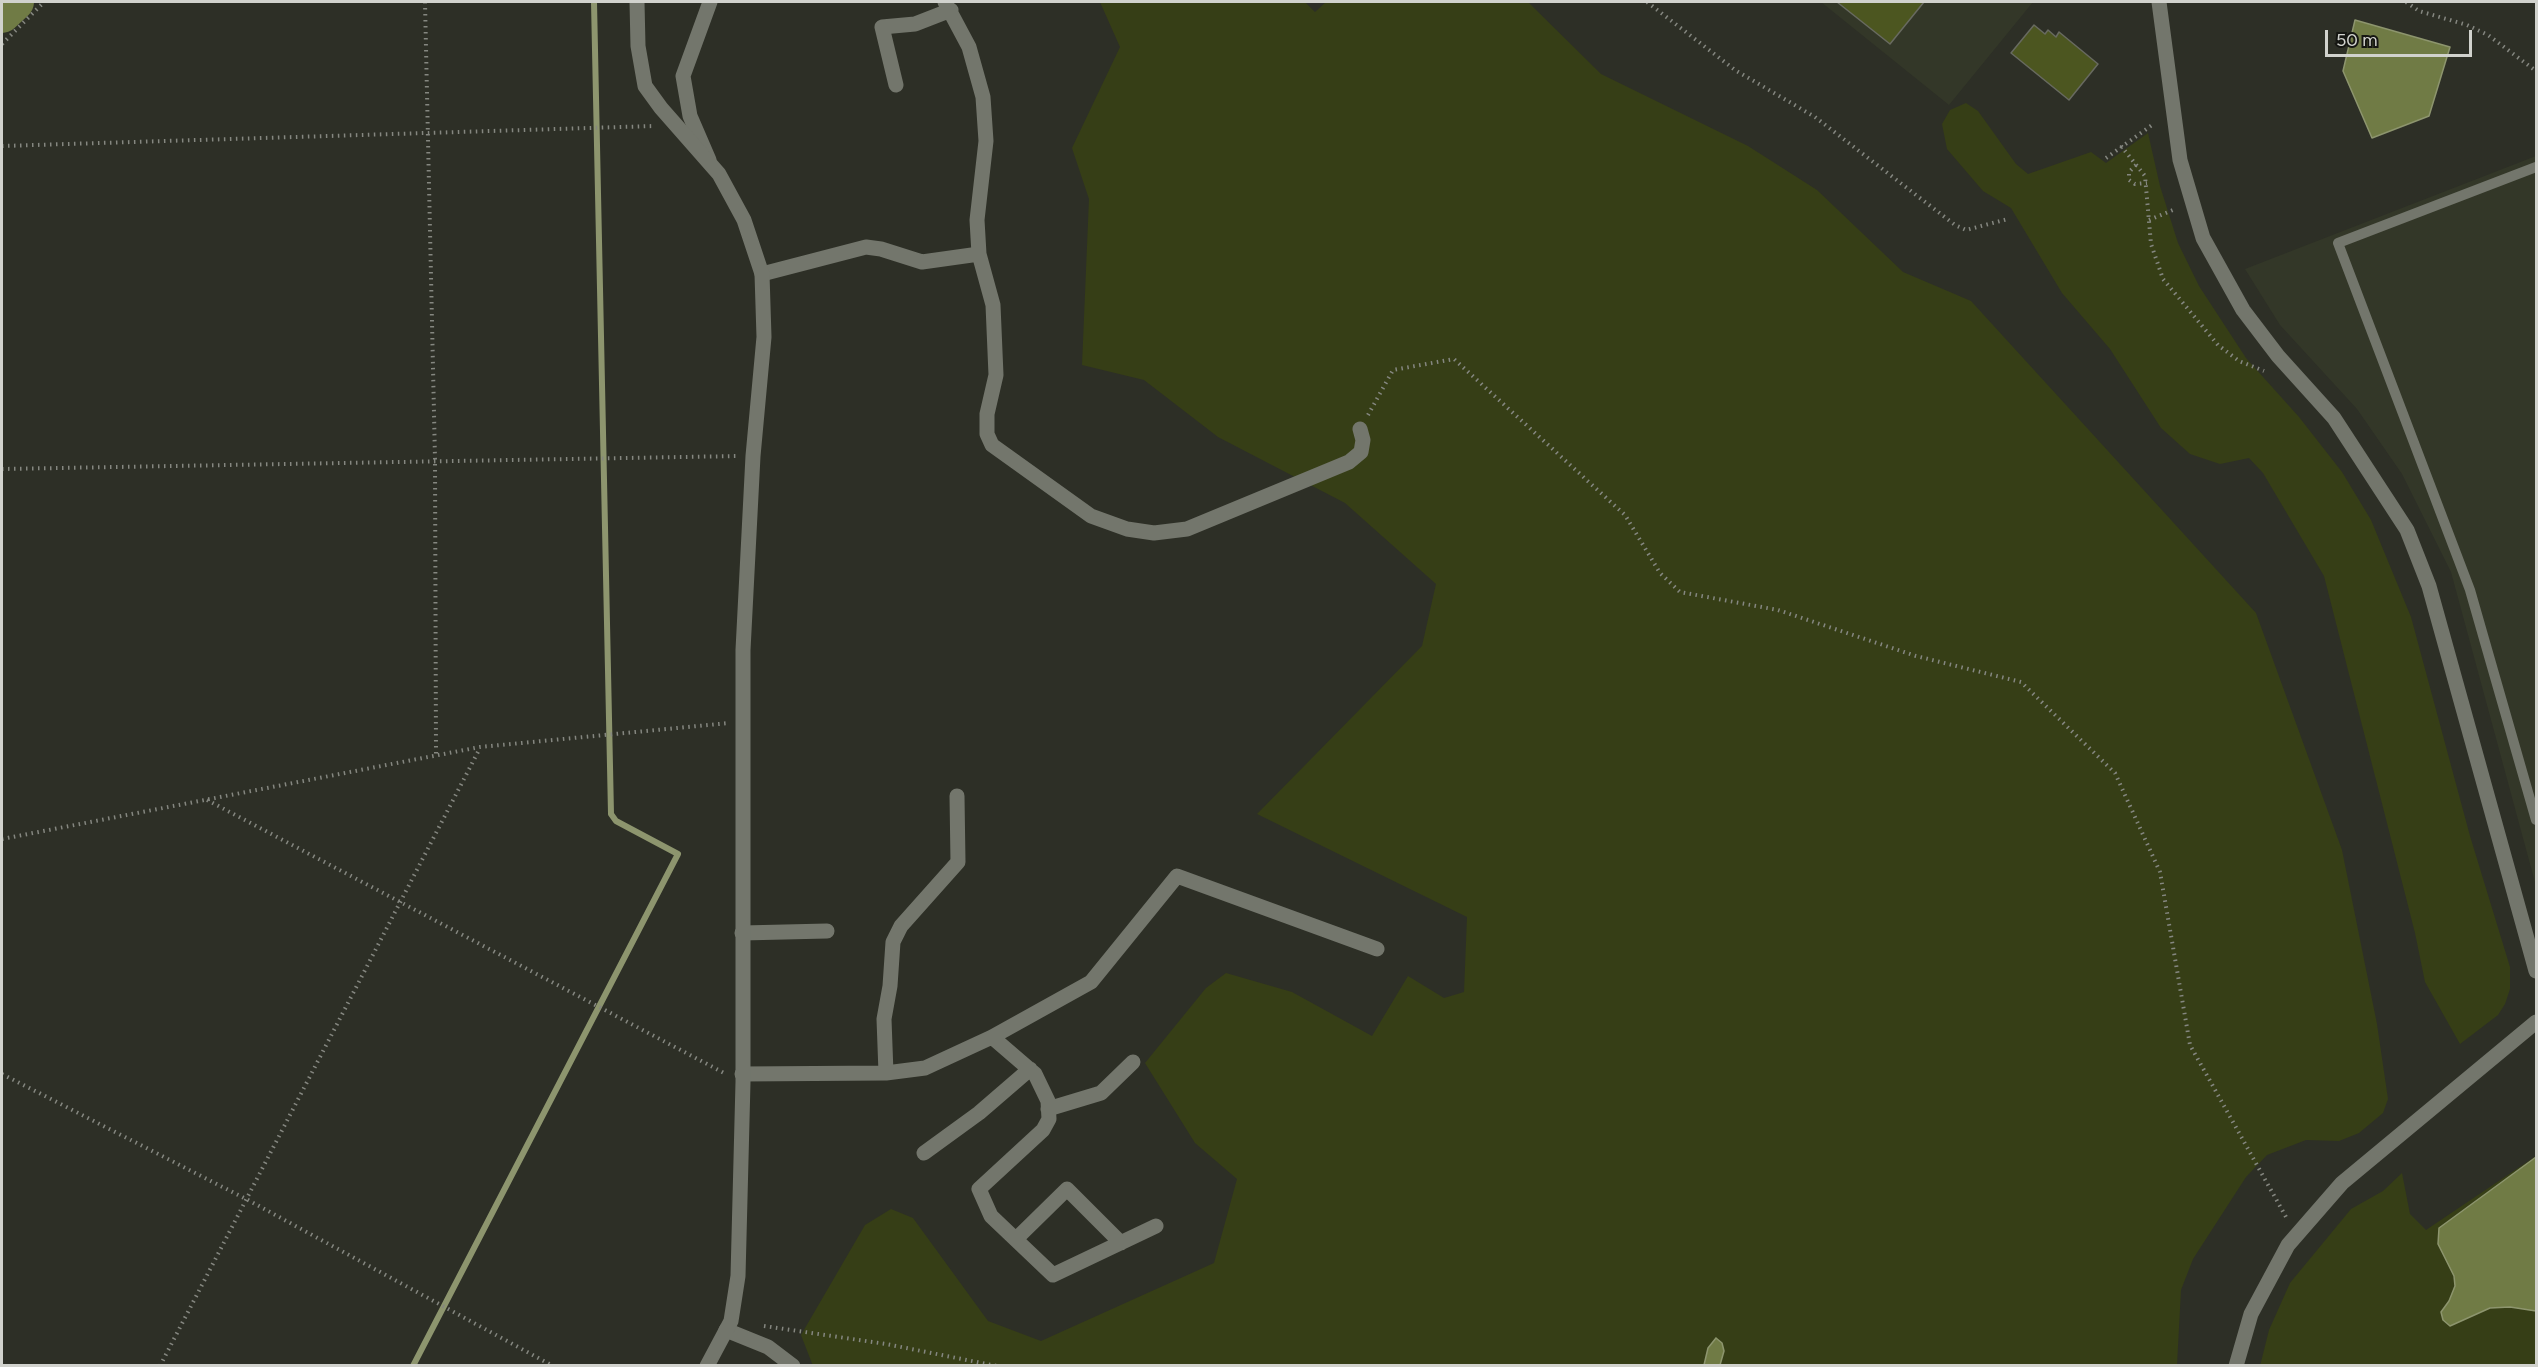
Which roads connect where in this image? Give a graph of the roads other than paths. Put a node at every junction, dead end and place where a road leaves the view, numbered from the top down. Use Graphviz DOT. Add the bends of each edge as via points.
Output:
graph roads {
  1 [pos="637,2"];
  2 [pos="710,2"];
  3 [pos="2159,2"];
  4 [pos="948,6"];
  5 [pos="896,85"];
  6 [pos="711,164"];
  7 [pos="2536,168"];
  8 [pos="979,254"];
  9 [pos="762,274"];
  10 [pos="1360,429"];
  11 [pos="957,796"];
  12 [pos="2536,820"];
  13 [pos="827,931"];
  14 [pos="742,933"];
  15 [pos="1377,949"];
  16 [pos="2536,971"];
  17 [pos="2535,1024"];
  18 [pos="992,1036"];
  19 [pos="1133,1062"];
  20 [pos="1030,1069"];
  21 [pos="886,1073"];
  22 [pos="742,1078"];
  23 [pos="1048,1109"];
  24 [pos="924,1153"];
  25 [pos="1156,1226"];
  26 [pos="1016,1239"];
  27 [pos="1121,1243"];
  28 [pos="728,1325"];
  29 [pos="707,1365"];
  30 [pos="793,1365"];
  31 [pos="2236,1365"];
  1 -- 6 [label="street" via="638,46 645,86"];
  2 -- 6 [label="street" via="683,76 690,116"];
  3 -- 16 [label="street" via="2180,159 2203,238 2243,310 2334,418 2407,530 2429,586"];
  4 -- 5 [label="street" via="915,24 882,27"];
  4 -- 8 [label="street" via="969,47 983,97 986,141 977,220"];
  6 -- 9 [label="street" via="744,219"];
  7 -- 12 [label="lane" via="2338,243 2470,590"];
  8 -- 9 [label="street" via="922,262 866,247"];
  8 -- 10 [label="street" via="993,305 996,375 987,414 987,434 992,445 1090,516 1154,533 1187,529 1349,462 1361,452"];
  9 -- 14 [label="street" via="764,338 753,456 742,722"];
  11 -- 21 [label="street" via="958,862 901,926 893,942 884,1019"];
  13 -- 14 [label="street"];
  14 -- 22 [label="street"];
  15 -- 18 [label="street" via="1177,876 1091,982"];
  17 -- 31 [label="street" via="2342,1183 2288,1245 2251,1314"];
  18 -- 20 [label="street"];
  18 -- 21 [label="street" via="925,1068"];
  19 -- 23 [label="street" via="1101,1093"];
  20 -- 23 [label="street" via="1048,1101"];
  20 -- 24 [label="street"];
  21 -- 22 [label="street"];
  22 -- 28 [label="street" via="738,1276"];
  23 -- 26 [label="street" via="1049,1119 1043,1130 979,1189 992,1216"];
  25 -- 27 [label="street"];
  26 -- 27 [label="street" via="1053,1275"];
  26 -- 27 [label="street" via="1067,1189"];
  28 -- 29 [label="street"];
  28 -- 30 [label="street"];
}
